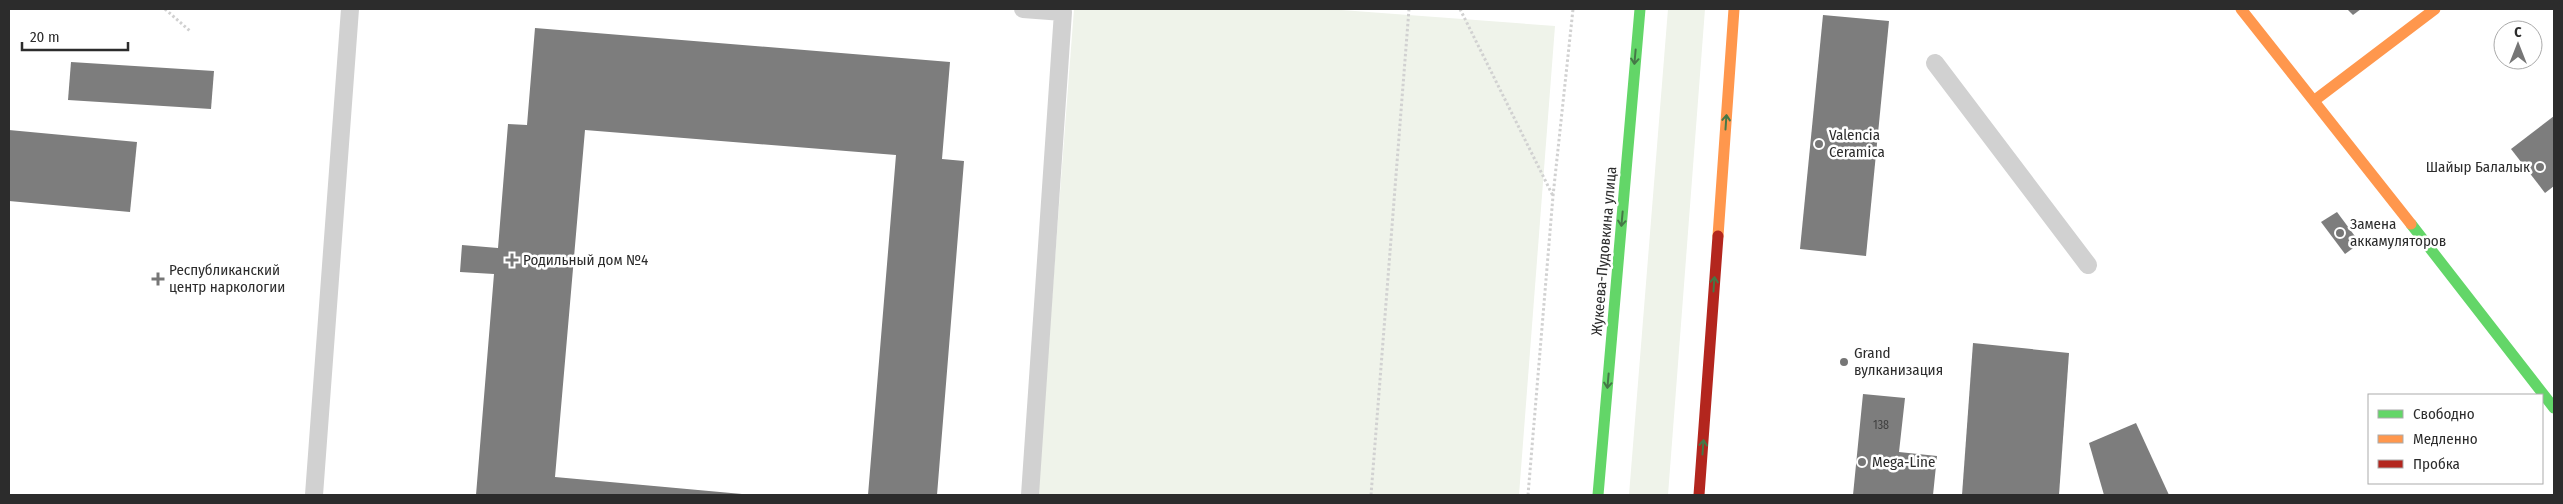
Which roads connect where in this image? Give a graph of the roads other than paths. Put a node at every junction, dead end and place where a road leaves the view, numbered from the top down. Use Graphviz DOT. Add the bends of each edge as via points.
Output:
graph roads {
  1 [pos="350,9"];
  2 [pos="1023,9"];
  3 [pos="1640,9"];
  4 [pos="1734,9"];
  5 [pos="2240,9"];
  6 [pos="2435,9"];
  7 [pos="1935,64"];
  8 [pos="2315,100"];
  9 [pos="2088,265"];
  10 [pos="2554,408"];
  11 [pos="314,495"];
  12 [pos="1030,495"];
  13 [pos="1598,495"];
  14 [pos="1699,495"];
  1 -- 11 [label="lane"];
  2 -- 12 [label="lane" via="1063,12"];
  3 -- 13 [label="main road, Жукеева-Пудовкина улица, one-way"];
  14 -- 4 [label="main road, one-way"];
  5 -- 8 [label="main road"];
  6 -- 8 [label="main road"];
  7 -- 9 [label="lane"];
  8 -- 10 [label="main road"];
}
